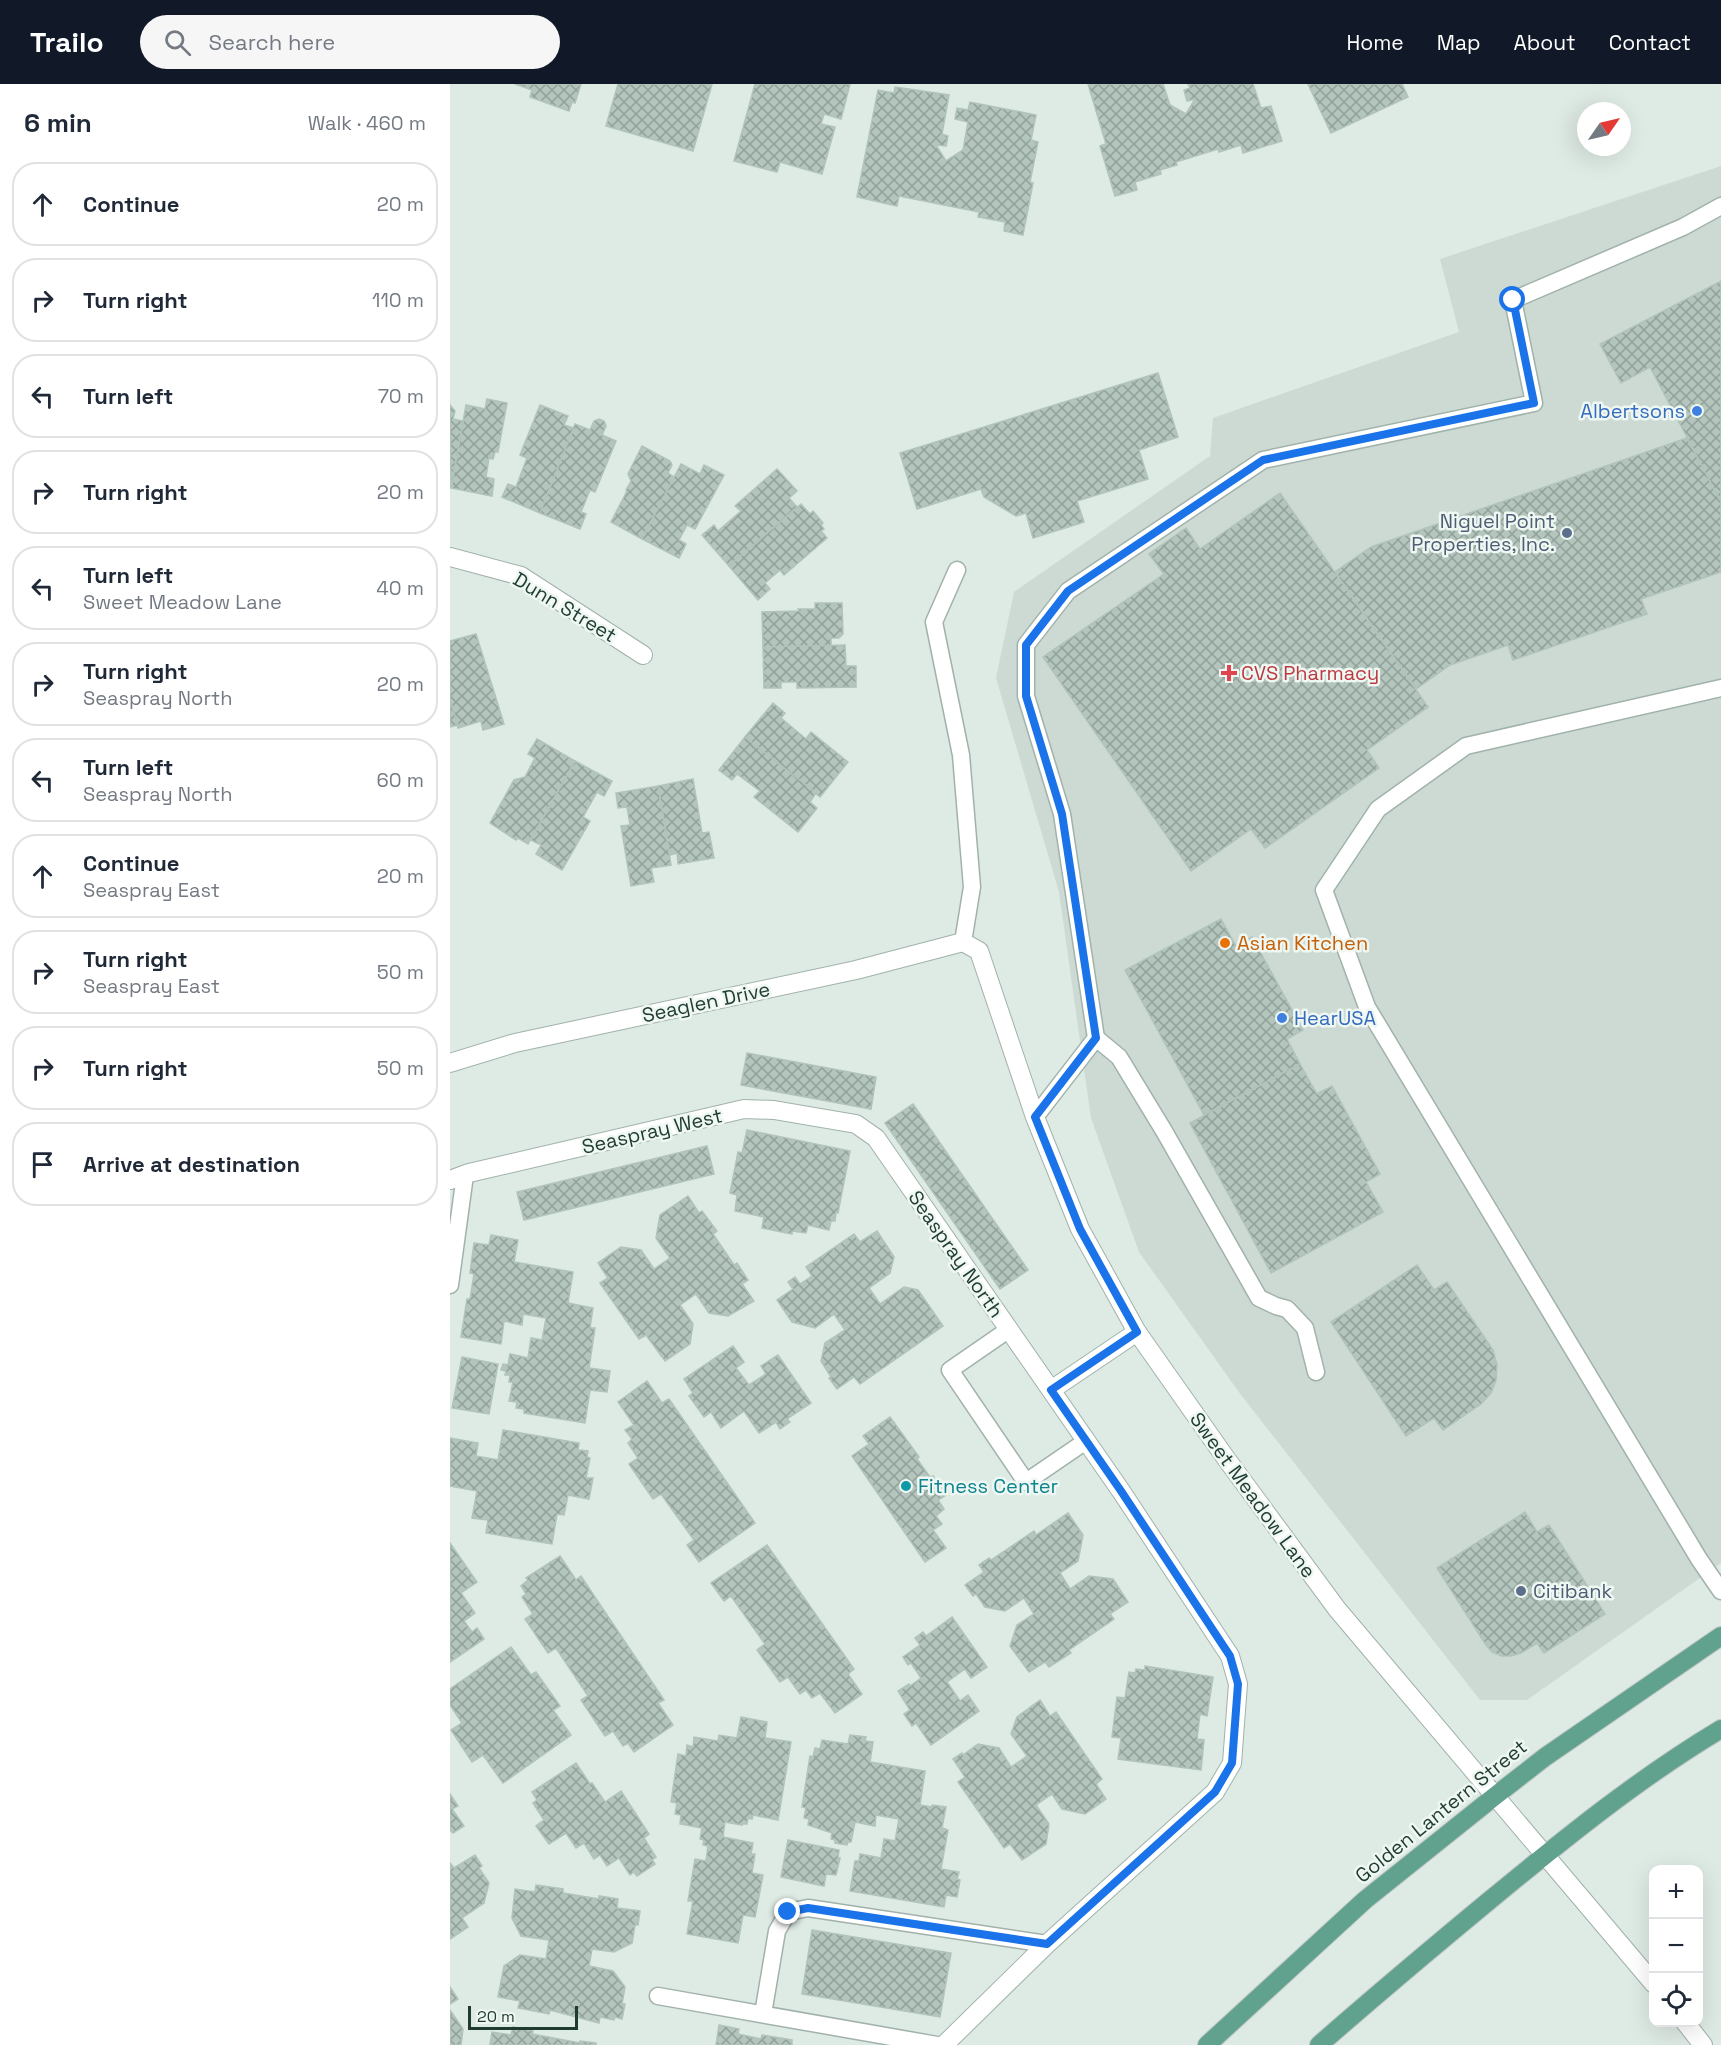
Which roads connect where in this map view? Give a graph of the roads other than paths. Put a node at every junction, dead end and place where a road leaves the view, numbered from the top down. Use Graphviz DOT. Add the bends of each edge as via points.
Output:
graph roads {
  1 [pos="1721,206"];
  2 [pos="450,557"];
  3 [pos="957,570"];
  4 [pos="643,655"];
  5 [pos="1721,688"];
  6 [pos="963,942"];
  7 [pos="1096,1038"];
  8 [pos="450,1063"];
  9 [pos="1035,1117"];
  10 [pos="856,1124"];
  11 [pos="458,1177"];
  12 [pos="450,1285"];
  13 [pos="1008,1330"];
  14 [pos="1137,1332"];
  15 [pos="1316,1372"];
  16 [pos="1051,1390"];
  17 [pos="1086,1441"];
  18 [pos="1721,1591"];
  19 [pos="1721,1636"];
  20 [pos="1721,1729"];
  21 [pos="1495,1796"];
  22 [pos="1544,1854"];
  23 [pos="1047,1944"];
  24 [pos="1649,1979"];
  25 [pos="658,1996"];
  26 [pos="763,2014"];
  27 [pos="1689,2027"];
  28 [pos="937,2045"];
  29 [pos="944,2045"];
  30 [pos="1207,2045"];
  31 [pos="1319,2045"];
  32 [pos="1703,2045"];
  1 -- 7 [label="lane" via="1683,227 1513,300 1534,403 1263,460 1068,591 1026,645 1026,696 1062,814"];
  2 -- 4 [label="street, Dunn Street" via="521,576"];
  3 -- 6 [label="lane" via="934,622 961,755 972,887"];
  5 -- 18 [label="lane" via="1466,746 1378,809 1324,890 1367,1007"];
  6 -- 8 [label="street, Seaglen Drive" via="855,970 515,1043"];
  6 -- 9 [label="street, Sweet Meadow Lane" via="979,951"];
  7 -- 9 [label="lane"];
  7 -- 15 [label="lane" via="1119,1057 1259,1298 1287,1309 1305,1328"];
  9 -- 14 [label="street, Sweet Meadow Lane" via="1080,1229"];
  10 -- 11 [label="street, Seaspray West" via="744,1109"];
  10 -- 13 [label="street, Seaspray North" via="876,1138"];
  11 -- 12 [label="lane"];
  13 -- 16 [label="street, Seaspray North"];
  13 -- 17 [label="lane" via="950,1370 1026,1482"];
  14 -- 16 [label="street"];
  14 -- 21 [label="street, Sweet Meadow Lane" via="1322,1591"];
  16 -- 17 [label="street, Seaspray North"];
  17 -- 23 [label="street, Seaspray North" via="1230,1656 1238,1684 1232,1763 1215,1792"];
  19 -- 21 [label="main road, Golden Lantern Street"];
  20 -- 22 [label="main road" via="1675,1756"];
  21 -- 22 [label="street, Sweet Meadow Lane"];
  21 -- 30 [label="main road, Golden Lantern Street" via="1365,1900"];
  22 -- 24 [label="street, Sweet Meadow Lane"];
  22 -- 31 [label="main road"];
  23 -- 26 [label="lane" via="808,1908 788,1912 777,1930"];
  23 -- 29 [label="street, Seaspray North"];
  25 -- 26 [label="lane"];
  26 -- 28 [label="lane"];
  27 -- 32 [label="street"];
}
